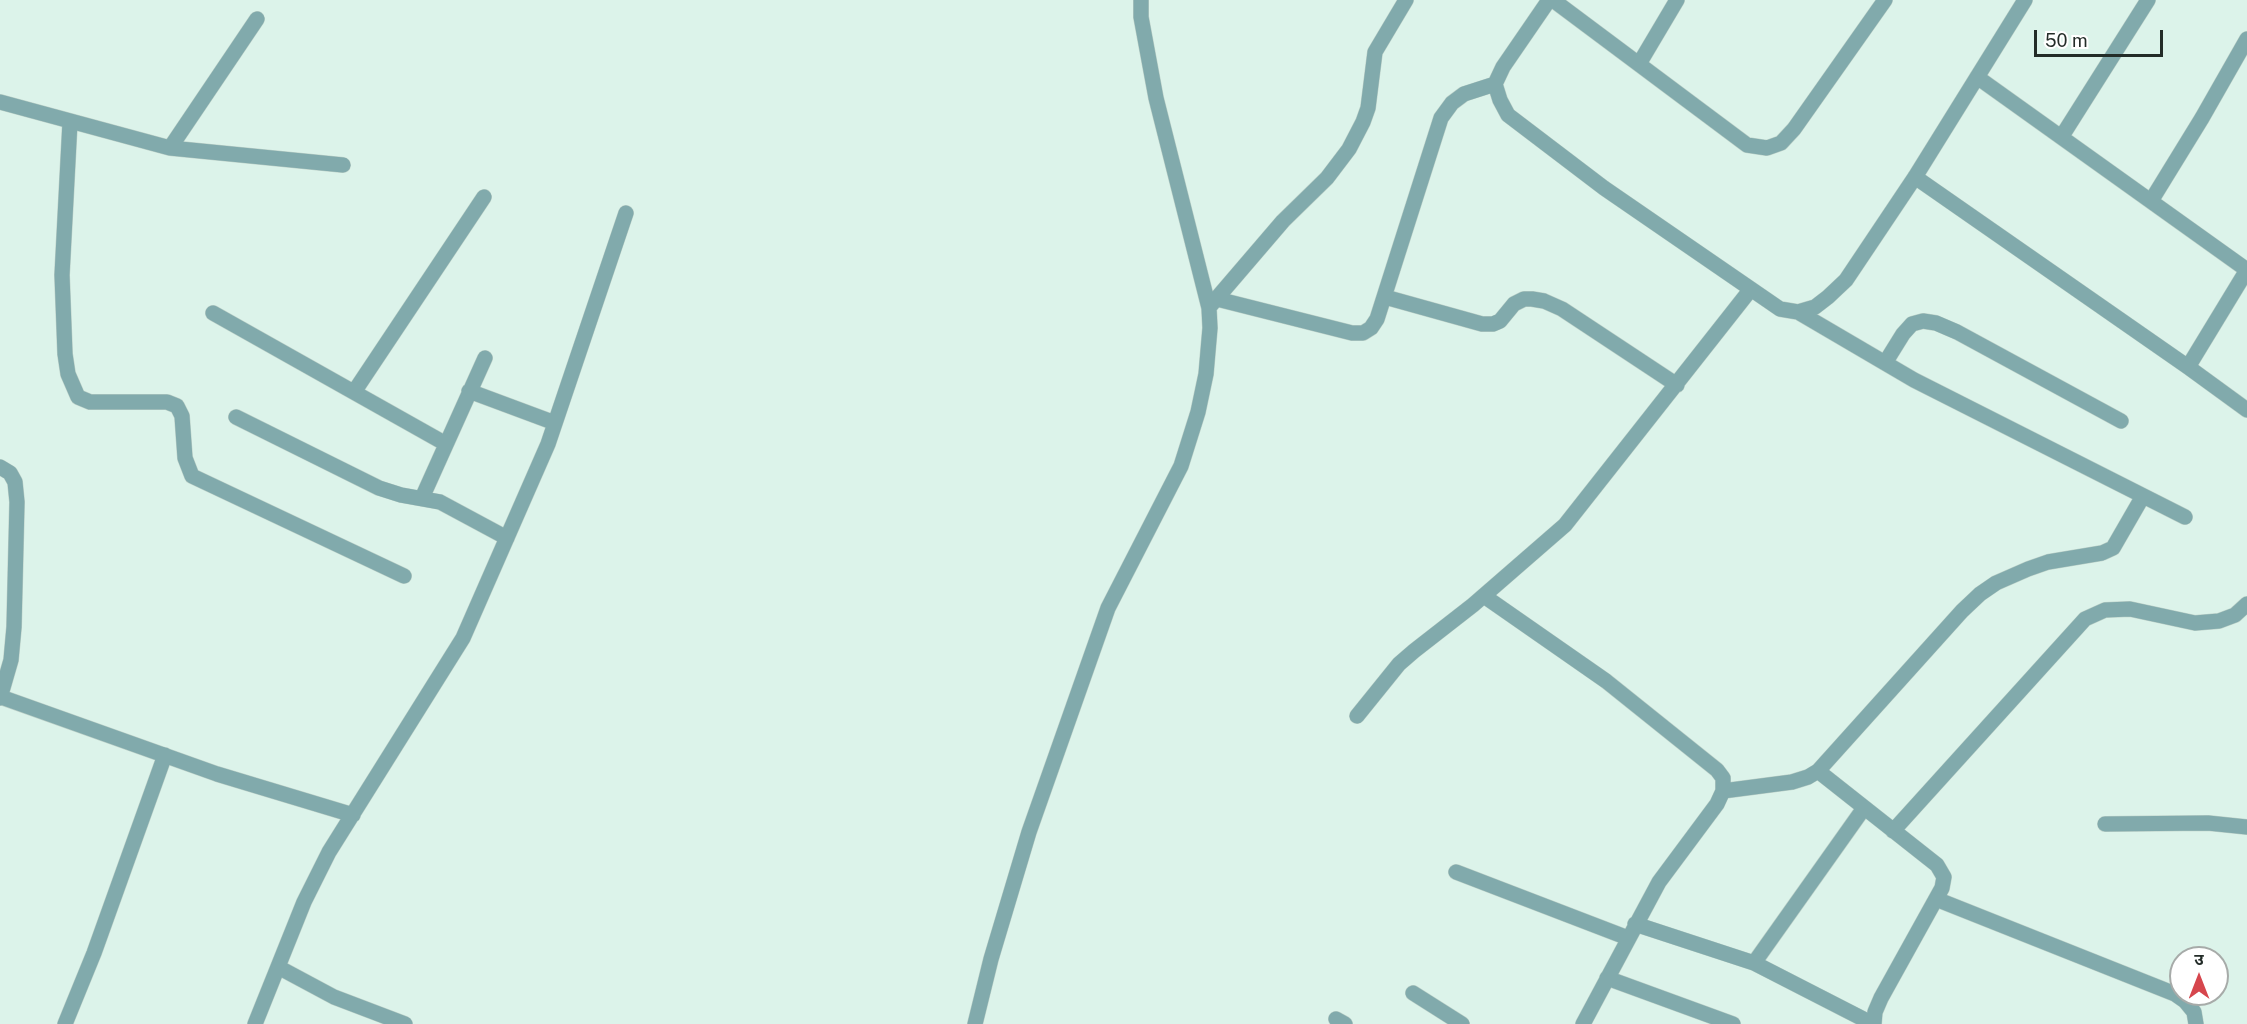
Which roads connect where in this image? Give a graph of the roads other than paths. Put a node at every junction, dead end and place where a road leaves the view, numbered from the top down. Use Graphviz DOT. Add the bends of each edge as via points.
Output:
graph roads {
  1 [pos="1141,0"];
  2 [pos="1406,0"];
  3 [pos="1551,0"];
  4 [pos="1677,0"];
  5 [pos="1885,0"];
  6 [pos="2025,0"];
  7 [pos="2148,0"];
  8 [pos="257,19"];
  9 [pos="2247,39"];
  10 [pos="1639,64"];
  11 [pos="1977,77"];
  12 [pos="1495,84"];
  13 [pos="0,102"];
  14 [pos="70,122"];
  15 [pos="2062,136"];
  16 [pos="170,148"];
  17 [pos="343,165"];
  18 [pos="1914,177"];
  19 [pos="484,197"];
  20 [pos="2151,201"];
  21 [pos="626,213"];
  22 [pos="2247,270"];
  23 [pos="1750,289"];
  24 [pos="1384,297"];
  25 [pos="1213,304"];
  26 [pos="1798,312"];
  27 [pos="213,313"];
  28 [pos="485,358"];
  29 [pos="1885,363"];
  30 [pos="2188,366"];
  31 [pos="1677,385"];
  32 [pos="354,392"];
  33 [pos="469,392"];
  34 [pos="2247,410"];
  35 [pos="236,417"];
  36 [pos="2121,421"];
  37 [pos="555,423"];
  38 [pos="446,444"];
  39 [pos="0,467"];
  40 [pos="2143,496"];
  41 [pos="422,498"];
  42 [pos="2185,517"];
  43 [pos="507,538"];
  44 [pos="404,576"];
  45 [pos="1484,596"];
  46 [pos="2247,604"];
  47 [pos="0,697"];
  48 [pos="1357,716"];
  49 [pos="165,755"];
  50 [pos="1818,771"];
  51 [pos="1723,791"];
  52 [pos="1864,808"];
  53 [pos="353,815"];
  54 [pos="2105,825"];
  55 [pos="2247,827"];
  56 [pos="1893,831"];
  57 [pos="1456,872"];
  58 [pos="1936,899"];
  59 [pos="1632,931"];
  60 [pos="1754,963"];
  61 [pos="278,967"];
  62 [pos="1606,978"];
  63 [pos="1413,993"];
  64 [pos="65,1024"];
  65 [pos="255,1024"];
  66 [pos="405,1024"];
  67 [pos="975,1024"];
  68 [pos="1462,1024"];
  69 [pos="1583,1024"];
  70 [pos="1733,1024"];
  71 [pos="1874,1024"];
  72 [pos="2196,1024"];
  1 -- 25 [label="street" via="1156,98"];
  2 -- 25 [label="street" via="1375,52 1368,108 1349,149"];
  3 -- 10 [label="street"];
  3 -- 12 [label="street"];
  4 -- 10 [label="street"];
  5 -- 10 [label="street" via="1794,129 1781,142 1767,148 1747,145"];
  6 -- 11 [label="street"];
  7 -- 15 [label="street"];
  8 -- 16 [label="street"];
  9 -- 20 [label="street"];
  11 -- 15 [label="street"];
  11 -- 18 [label="street"];
  12 -- 23 [label="street" via="1508,115 1604,188"];
  12 -- 24 [label="street" via="1464,94 1441,118"];
  13 -- 14 [label="street"];
  14 -- 16 [label="street"];
  14 -- 44 [label="street" via="62,275 65,354 78,397 90,402 177,405 182,416 185,458 192,476"];
  15 -- 20 [label="street"];
  16 -- 17 [label="street"];
  18 -- 26 [label="street" via="1846,280 1815,307"];
  18 -- 30 [label="street"];
  19 -- 32 [label="street"];
  20 -- 22 [label="street"];
  21 -- 37 [label="street"];
  22 -- 30 [label="street"];
  23 -- 26 [label="street" via="1780,309"];
  23 -- 31 [label="street"];
  24 -- 25 [label="street" via="1377,319 1363,333"];
  24 -- 31 [label="street" via="1482,324 1500,321 1514,304 1524,299 1544,301"];
  25 -- 67 [label="street" via="1206,374 1181,466 1108,608 1029,832"];
  26 -- 29 [label="street"];
  27 -- 32 [label="street"];
  28 -- 33 [label="street"];
  29 -- 36 [label="street" via="1912,324 1936,324"];
  29 -- 40 [label="street"];
  30 -- 34 [label="street"];
  31 -- 45 [label="street" via="1565,525"];
  32 -- 38 [label="street"];
  33 -- 37 [label="street"];
  33 -- 38 [label="street"];
  35 -- 41 [label="street" via="379,488"];
  37 -- 43 [label="street"];
  38 -- 41 [label="street"];
  39 -- 47 [label="street" via="15,482 17,502 14,627 11,660"];
  40 -- 42 [label="street"];
  40 -- 50 [label="street" via="2113,548 2048,562 1996,583 1980,594"];
  41 -- 43 [label="street" via="440,502"];
  43 -- 53 [label="street" via="463,638"];
  45 -- 48 [label="street" via="1399,664"];
  45 -- 51 [label="street" via="1593,671 1718,770 1723,778"];
  46 -- 56 [label="street" via="2235,615 2219,621 2195,623 2130,609 2105,610 2085,619"];
  47 -- 49 [label="street"];
  49 -- 53 [label="street"];
  49 -- 64 [label="street"];
  50 -- 51 [label="street" via="1792,782"];
  50 -- 52 [label="street"];
  51 -- 59 [label="street" via="1718,804 1659,882"];
  52 -- 56 [label="street"];
  52 -- 60 [label="street"];
  53 -- 61 [label="street" via="304,902"];
  54 -- 55 [label="street" via="2208,823"];
  56 -- 58 [label="street" via="1937,866 1944,877"];
  57 -- 59 [label="street"];
  58 -- 71 [label="street" via="1881,998"];
  58 -- 72 [label="street" via="2175,994 2194,1012"];
  59 -- 60 [label="street"];
  59 -- 62 [label="street"];
  60 -- 71 [label="street"];
  61 -- 65 [label="street"];
  61 -- 66 [label="street" via="334,997"];
  62 -- 69 [label="street"];
  62 -- 70 [label="street"];
  63 -- 68 [label="street"];
}
